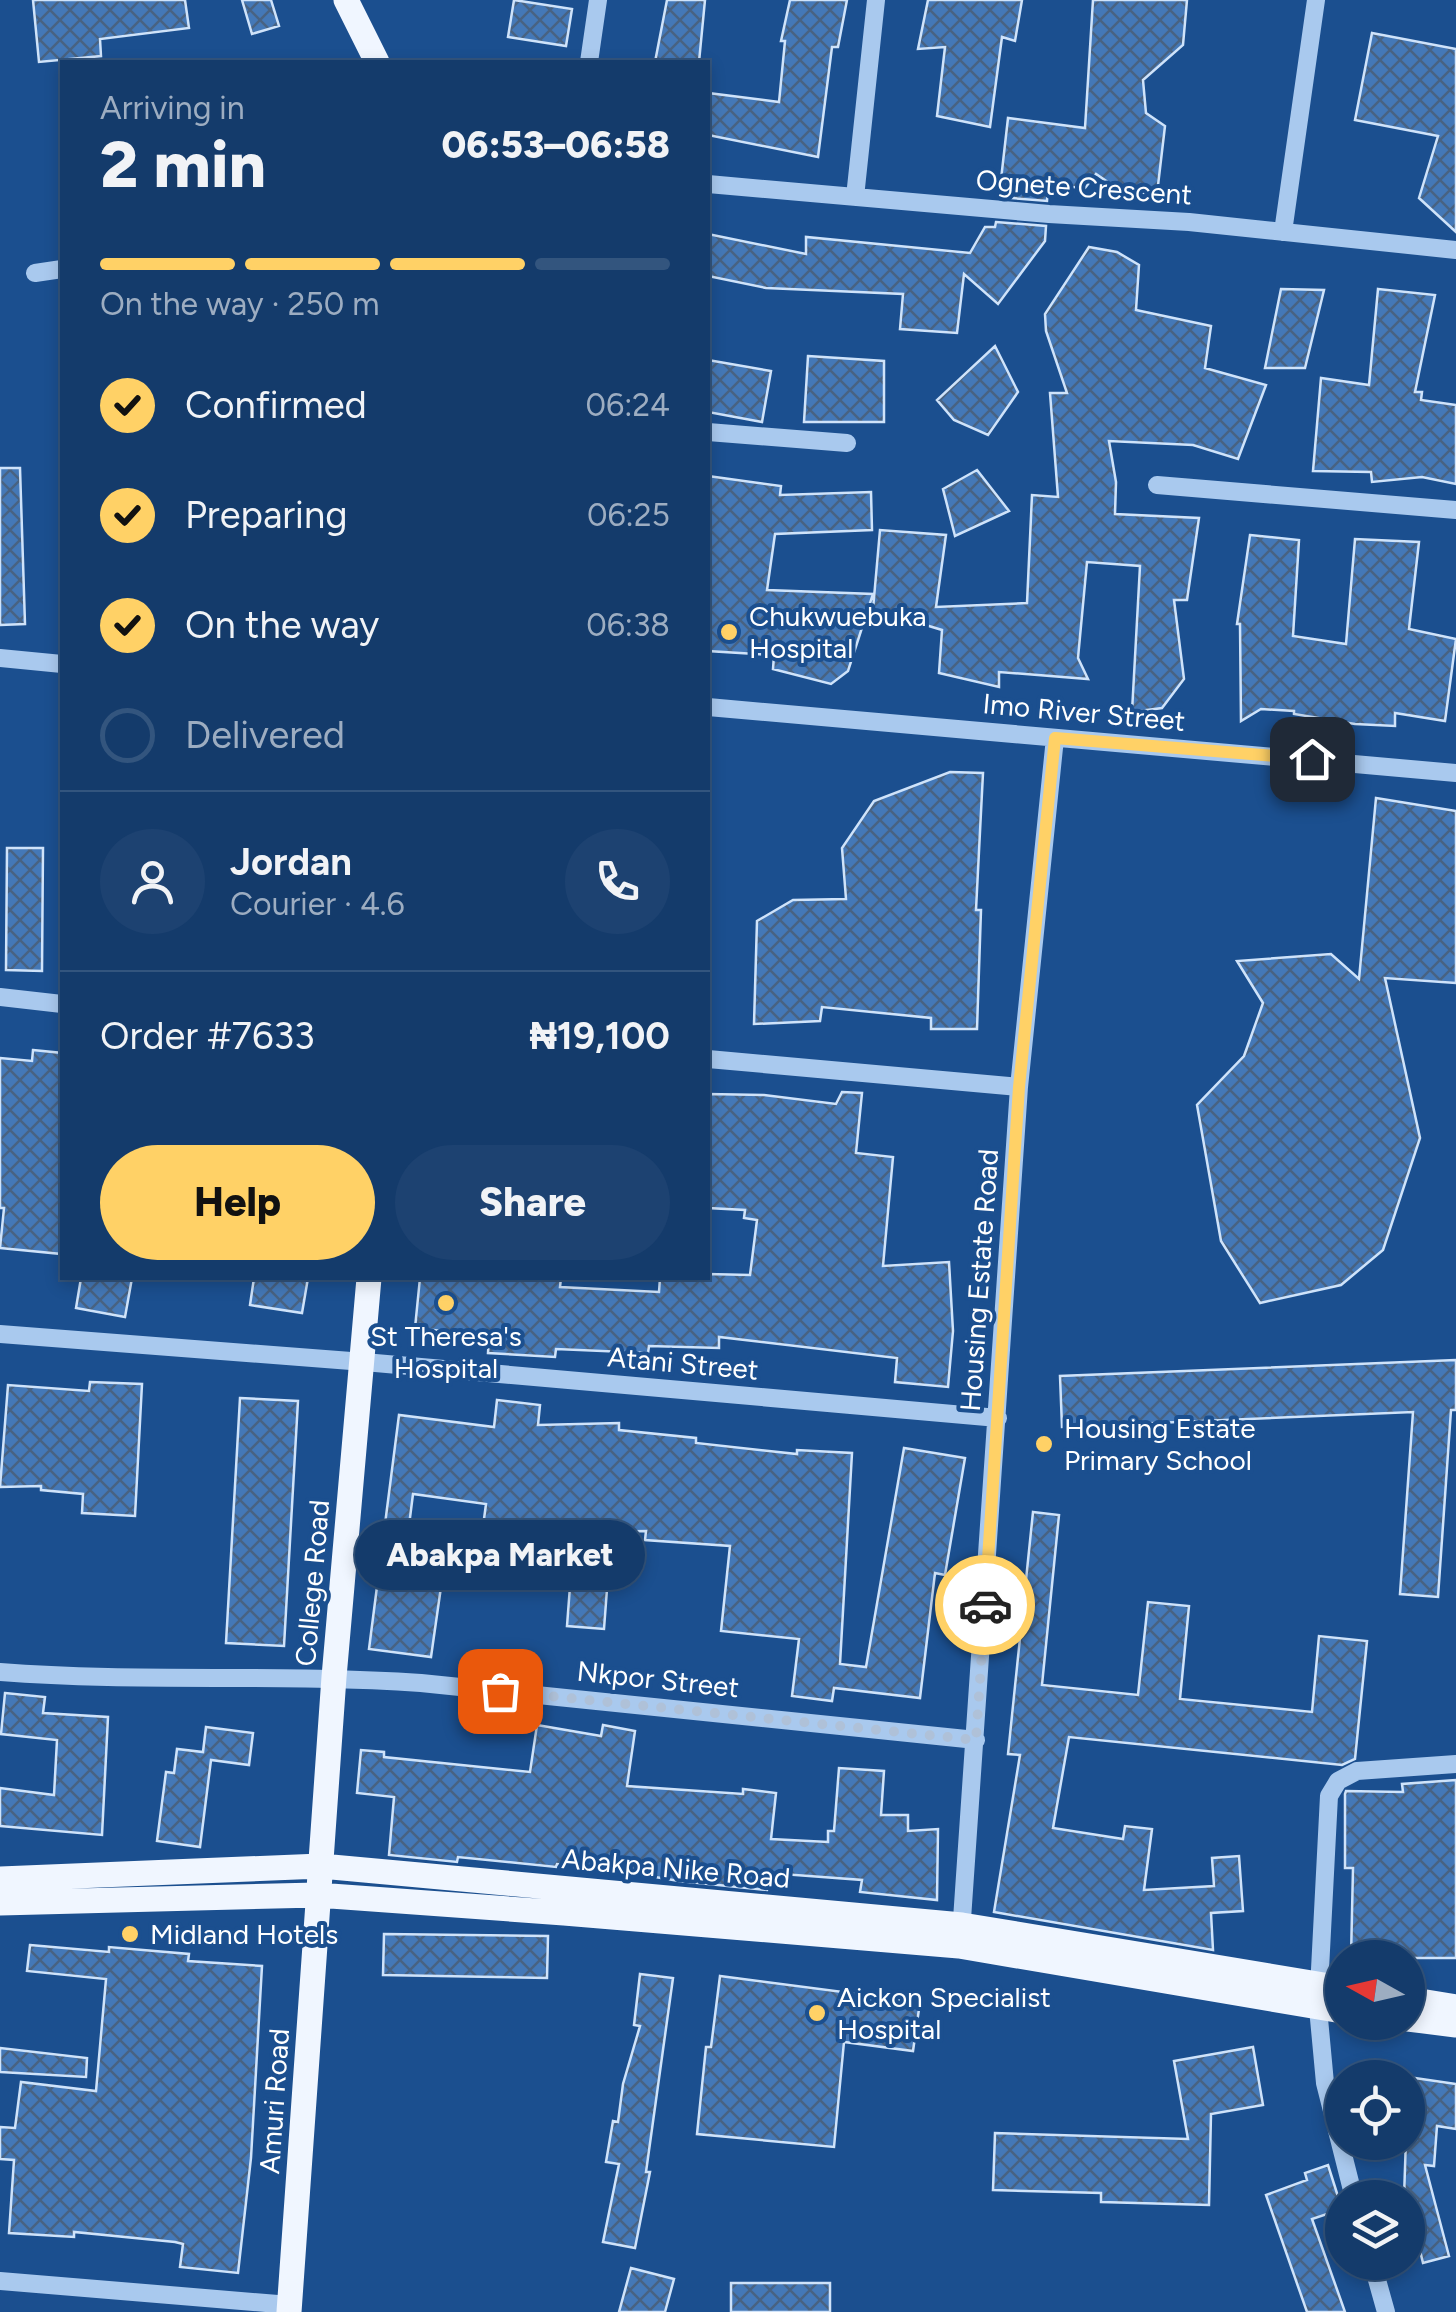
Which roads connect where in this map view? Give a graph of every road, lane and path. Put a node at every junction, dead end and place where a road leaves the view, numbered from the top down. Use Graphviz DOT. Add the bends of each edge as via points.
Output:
graph roads {
  1 [pos="346,0"];
  2 [pos="598,0"];
  3 [pos="876,0"];
  4 [pos="1316,0"];
  5 [pos="376,60"];
  6 [pos="589,60"];
  7 [pos="710,184"];
  8 [pos="855,197"];
  9 [pos="1282,232"];
  10 [pos="1456,250"];
  11 [pos="60,269"];
  12 [pos="36,273"];
  13 [pos="710,432"];
  14 [pos="848,443"];
  15 [pos="1157,485"];
  16 [pos="1456,510"];
  17 [pos="0,658"];
  18 [pos="60,664"];
  19 [pos="710,707"];
  20 [pos="1055,738"];
  21 [pos="1456,773"];
  22 [pos="0,997"];
  23 [pos="60,1004"];
  24 [pos="710,1060"];
  25 [pos="1019,1087"];
  26 [pos="370,1280"];
  27 [pos="0,1334"];
  28 [pos="364,1362"];
  29 [pos="998,1418"];
  30 [pos="0,1672"];
  31 [pos="334,1677"];
  32 [pos="976,1740"];
  33 [pos="1456,1764"];
  34 [pos="321,1866"];
  35 [pos="0,1878"];
  36 [pos="318,1894"];
  37 [pos="0,1902"];
  38 [pos="960,1935"];
  39 [pos="1329,1940"];
  40 [pos="1325,1997"];
  41 [pos="1425,2002"];
  42 [pos="1456,2007"];
  43 [pos="1425,2021"];
  44 [pos="1456,2024"];
  45 [pos="1327,2040"];
  46 [pos="1349,2180"];
  47 [pos="0,2280"];
  48 [pos="1377,2280"];
  49 [pos="290,2308"];
  50 [pos="1386,2312"];
  1 -- 5 [label="main road"];
  2 -- 6 [label="street"];
  3 -- 8 [label="street"];
  4 -- 9 [label="street"];
  7 -- 8 [label="street, Ognete Crescent"];
  8 -- 9 [label="street, Ognete Crescent"];
  9 -- 10 [label="street, Ognete Crescent"];
  11 -- 12 [label="street"];
  13 -- 14 [label="street"];
  15 -- 16 [label="street"];
  17 -- 18 [label="street"];
  19 -- 20 [label="street, Imo River Street"];
  20 -- 21 [label="street, Imo River Street"];
  20 -- 25 [label="street, Housing Estate Road"];
  22 -- 23 [label="street"];
  24 -- 25 [label="street"];
  25 -- 29 [label="street, Housing Estate Road"];
  26 -- 28 [label="main road, College Road"];
  27 -- 28 [label="street, Atani Street"];
  28 -- 29 [label="street, Atani Street"];
  28 -- 31 [label="main road, College Road"];
  29 -- 32 [label="street, Housing Estate Road"];
  30 -- 31 [label="street, Nkpor Street"];
  31 -- 32 [label="street, Nkpor Street"];
  31 -- 34 [label="main road, College Road"];
  32 -- 38 [label="street, Housing Estate Road"];
  33 -- 39 [label="street" via="1356,1771 1338,1780 1328,1796"];
  34 -- 35 [label="main road, Abakpa Nike Road"];
  34 -- 36 [label="main road, College Road"];
  34 -- 38 [label="main road, Abakpa Nike Road"];
  36 -- 37 [label="main road, Abakpa Nike Road"];
  36 -- 38 [label="main road, Abakpa Nike Road"];
  36 -- 49 [label="main road, Amuri Road"];
  38 -- 40 [label="main road, Abakpa Nike Road"];
  41 -- 42 [label="main road"];
  43 -- 44 [label="main road"];
  45 -- 46 [label="street" via="1324,2083"];
  47 -- 49 [label="street"];
  48 -- 50 [label="street"];
}
